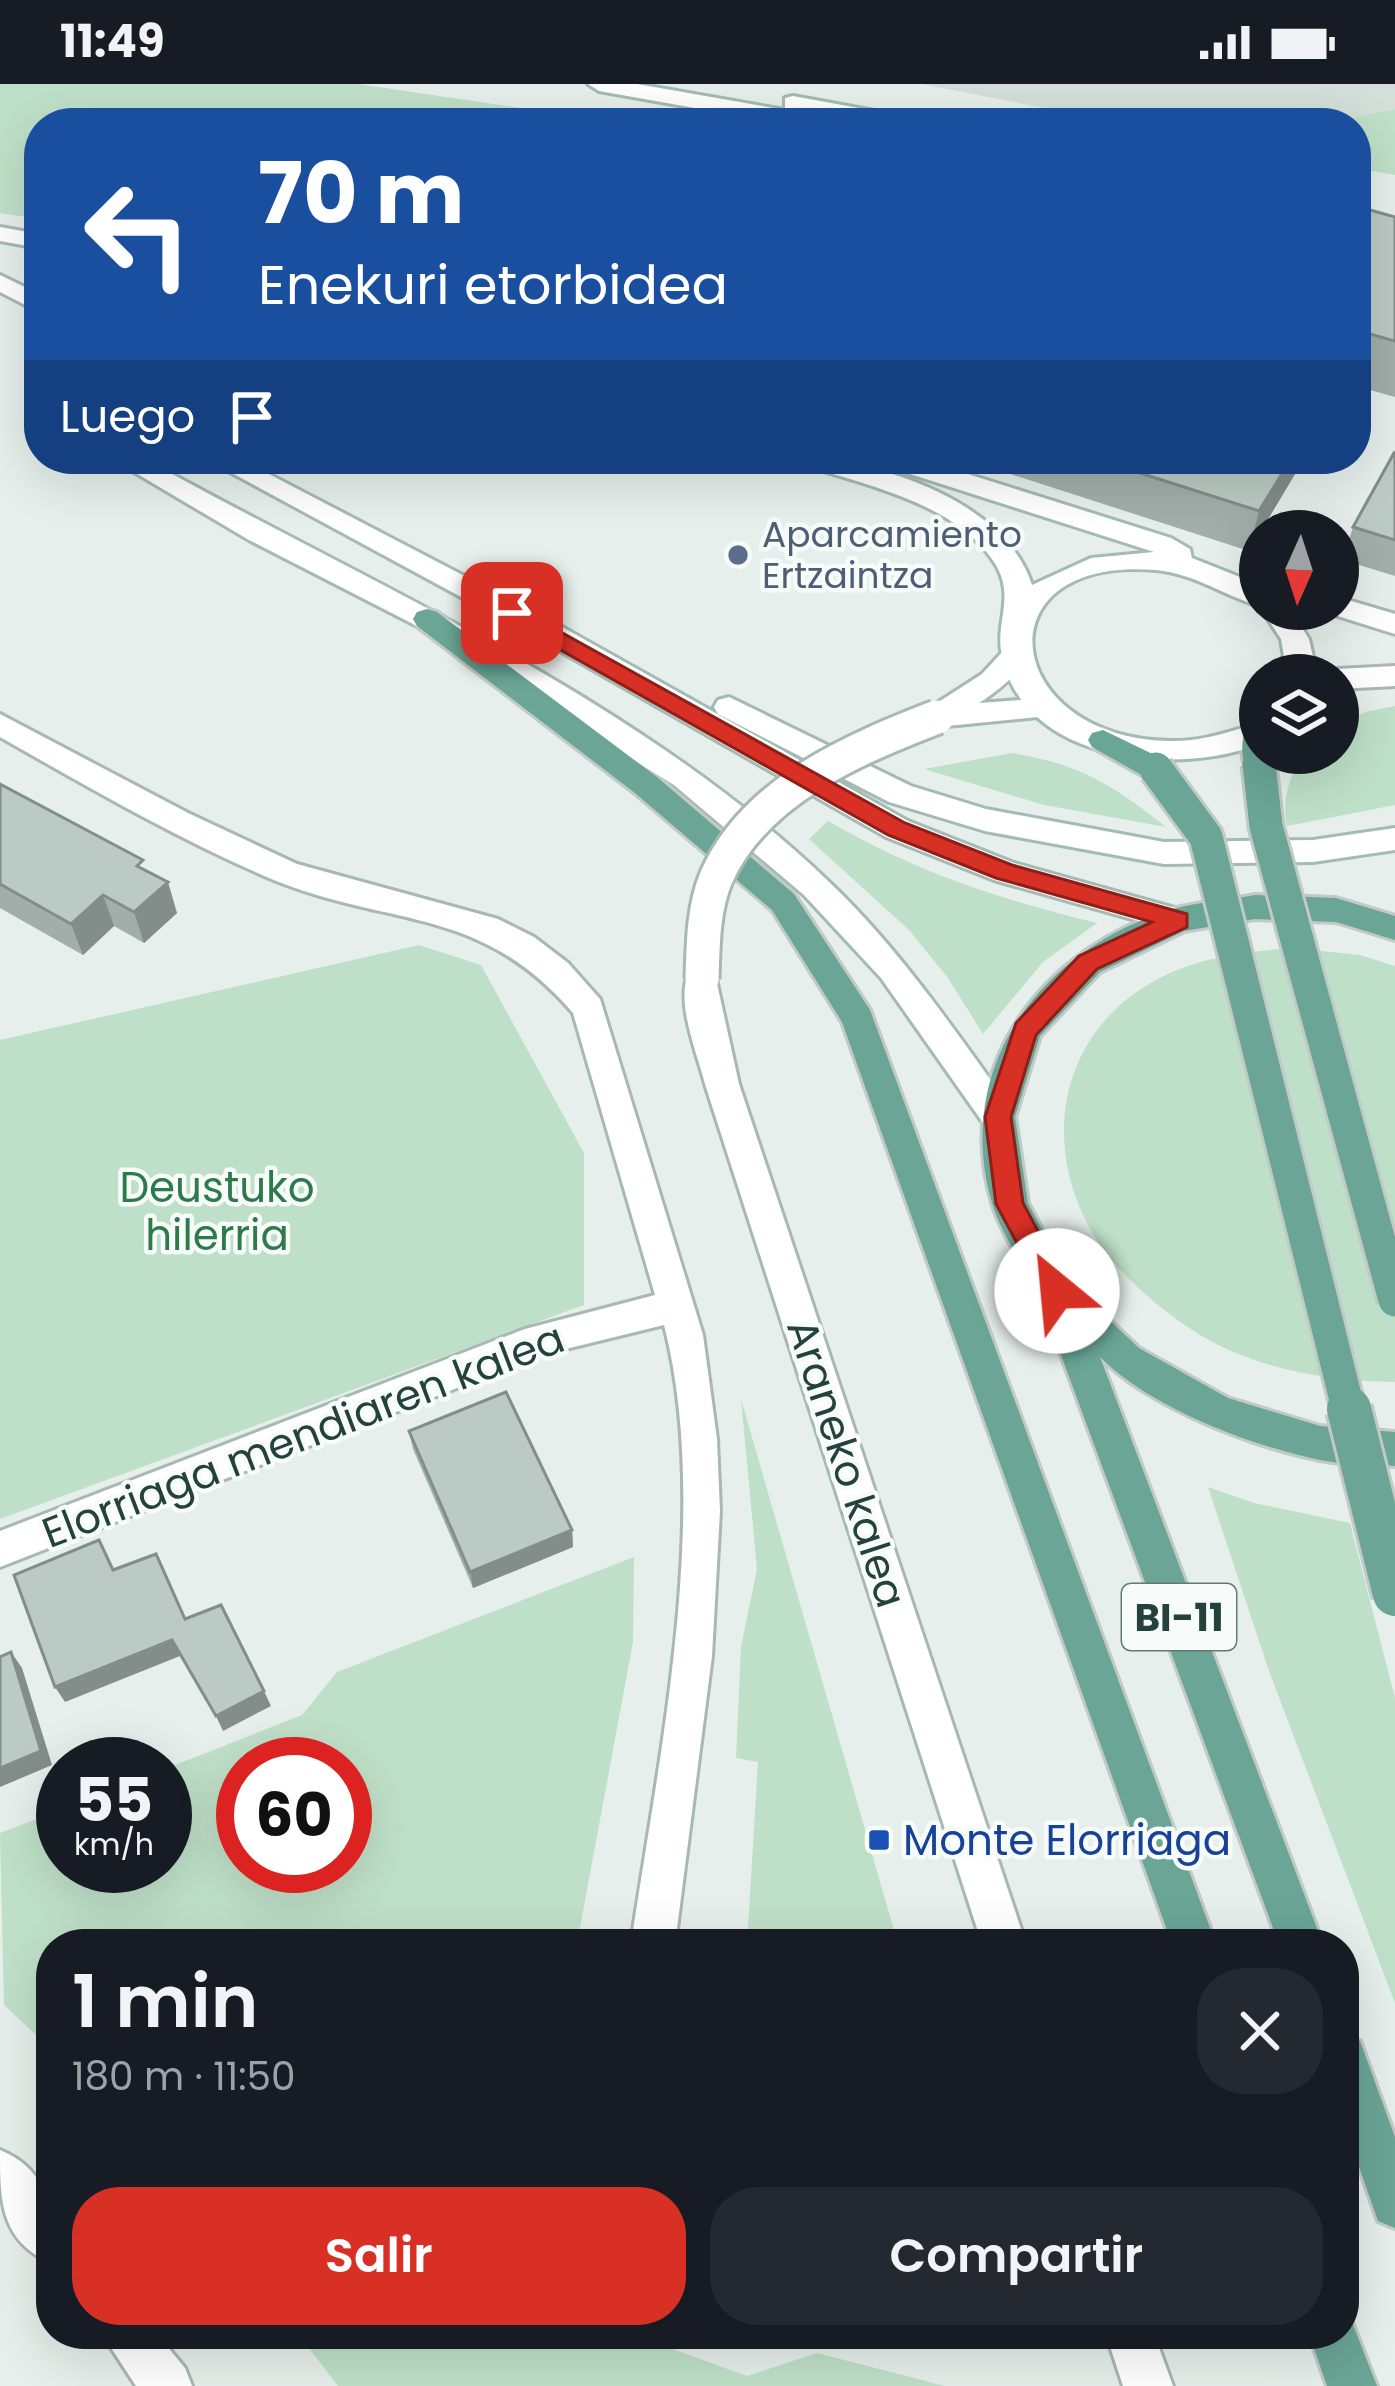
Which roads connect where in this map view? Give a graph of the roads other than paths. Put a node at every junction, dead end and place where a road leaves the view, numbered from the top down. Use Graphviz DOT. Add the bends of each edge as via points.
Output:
graph roads {
  1 [pos="599,84"];
  2 [pos="688,84"];
  3 [pos="734,108"];
  4 [pos="820,108"];
  5 [pos="152,474"];
  6 [pos="248,474"];
  7 [pos="859,474"];
  8 [pos="939,474"];
  9 [pos="1214,573"];
  10 [pos="1239,579"];
  11 [pos="1239,586"];
  12 [pos="1359,613"];
  13 [pos="1021,616"];
  14 [pos="427,619"];
  15 [pos="1395,624"];
  16 [pos="554,634"];
  17 [pos="1016,656"];
  18 [pos="1395,676"];
  19 [pos="1359,678"];
  20 [pos="1036,709"];
  21 [pos="937,717"];
  22 [pos="0,724"];
  23 [pos="1103,740"];
  24 [pos="1239,746"];
  25 [pos="1262,774"];
  26 [pos="1395,838"];
  27 [pos="1395,901"];
  28 [pos="1336,910"];
  29 [pos="1178,920"];
  30 [pos="1395,928"];
  31 [pos="998,1117"];
  32 [pos="1057,1291"];
  33 [pos="1395,1300"];
  34 [pos="676,1306"];
  35 [pos="1395,1449"];
  36 [pos="0,1549"];
  37 [pos="1395,1594"];
  38 [pos="655,1929"];
  39 [pos="999,1929"];
  40 [pos="1189,1929"];
  41 [pos="1295,1929"];
  42 [pos="1359,2100"];
  43 [pos="0,2174"];
  44 [pos="1395,2204"];
  45 [pos="36,2220"];
  46 [pos="138,2349"];
  47 [pos="1135,2349"];
  48 [pos="1339,2349"];
  49 [pos="167,2386"];
  50 [pos="1148,2386"];
  51 [pos="1352,2386"];
  1 -- 3 [label="main road"];
  2 -- 4 [label="main road"];
  5 -- 14 [label="main road"];
  6 -- 16 [label="main road"];
  7 -- 13 [label="main road" via="969,518 1016,577"];
  8 -- 9 [label="main road" via="1161,544"];
  9 -- 10 [label="main road"];
  9 -- 11 [label="main road"];
  9 -- 13 [label="main road" via="1171,562 1096,566 1038,594"];
  12 -- 15 [label="main road"];
  13 -- 17 [label="main road"];
  14 -- 31 [label="main road" via="685,777 815,886 893,969"];
  14 -- 40 [label="main road" via="646,785 783,902 858,1019"];
  16 -- 26 [label="main road" via="698,692 900,794 985,820 1164,853 1313,851"];
  16 -- 29 [label="main road" via="897,829 1005,872"];
  17 -- 20 [label="main road"];
  17 -- 21 [label="main road"];
  18 -- 19 [label="main road"];
  20 -- 21 [label="main road"];
  20 -- 23 [label="main road"];
  21 -- 39 [label="main road, Araneko kalea, bridge" via="861,745 797,786 738,843 711,895 702,1003"];
  22 -- 34 [label="main road" via="289,874 475,921 568,980 588,1008"];
  23 -- 24 [label="main road" via="1185,753"];
  23 -- 37 [label="main road, bridge" via="1156,770 1206,837"];
  25 -- 33 [label="main road, bridge" via="1266,826"];
  27 -- 28 [label="main road"];
  28 -- 29 [label="main road" via="1255,907"];
  28 -- 30 [label="main road"];
  29 -- 31 [label="main road" via="1088,962 1025,1030"];
  31 -- 32 [label="main road" via="1010,1204"];
  32 -- 35 [label="main road" via="1126,1359 1216,1412 1320,1443"];
  32 -- 41 [label="main road, BI-11"];
  34 -- 36 [label="main road, Elorriaga mendiaren kalea" via="538,1340"];
  34 -- 38 [label="main road" via="691,1362 701,1564"];
  42 -- 44 [label="main road"];
  43 -- 45 [label="main road"];
  46 -- 49 [label="main road"];
  47 -- 50 [label="main road"];
  48 -- 51 [label="main road"];
}
